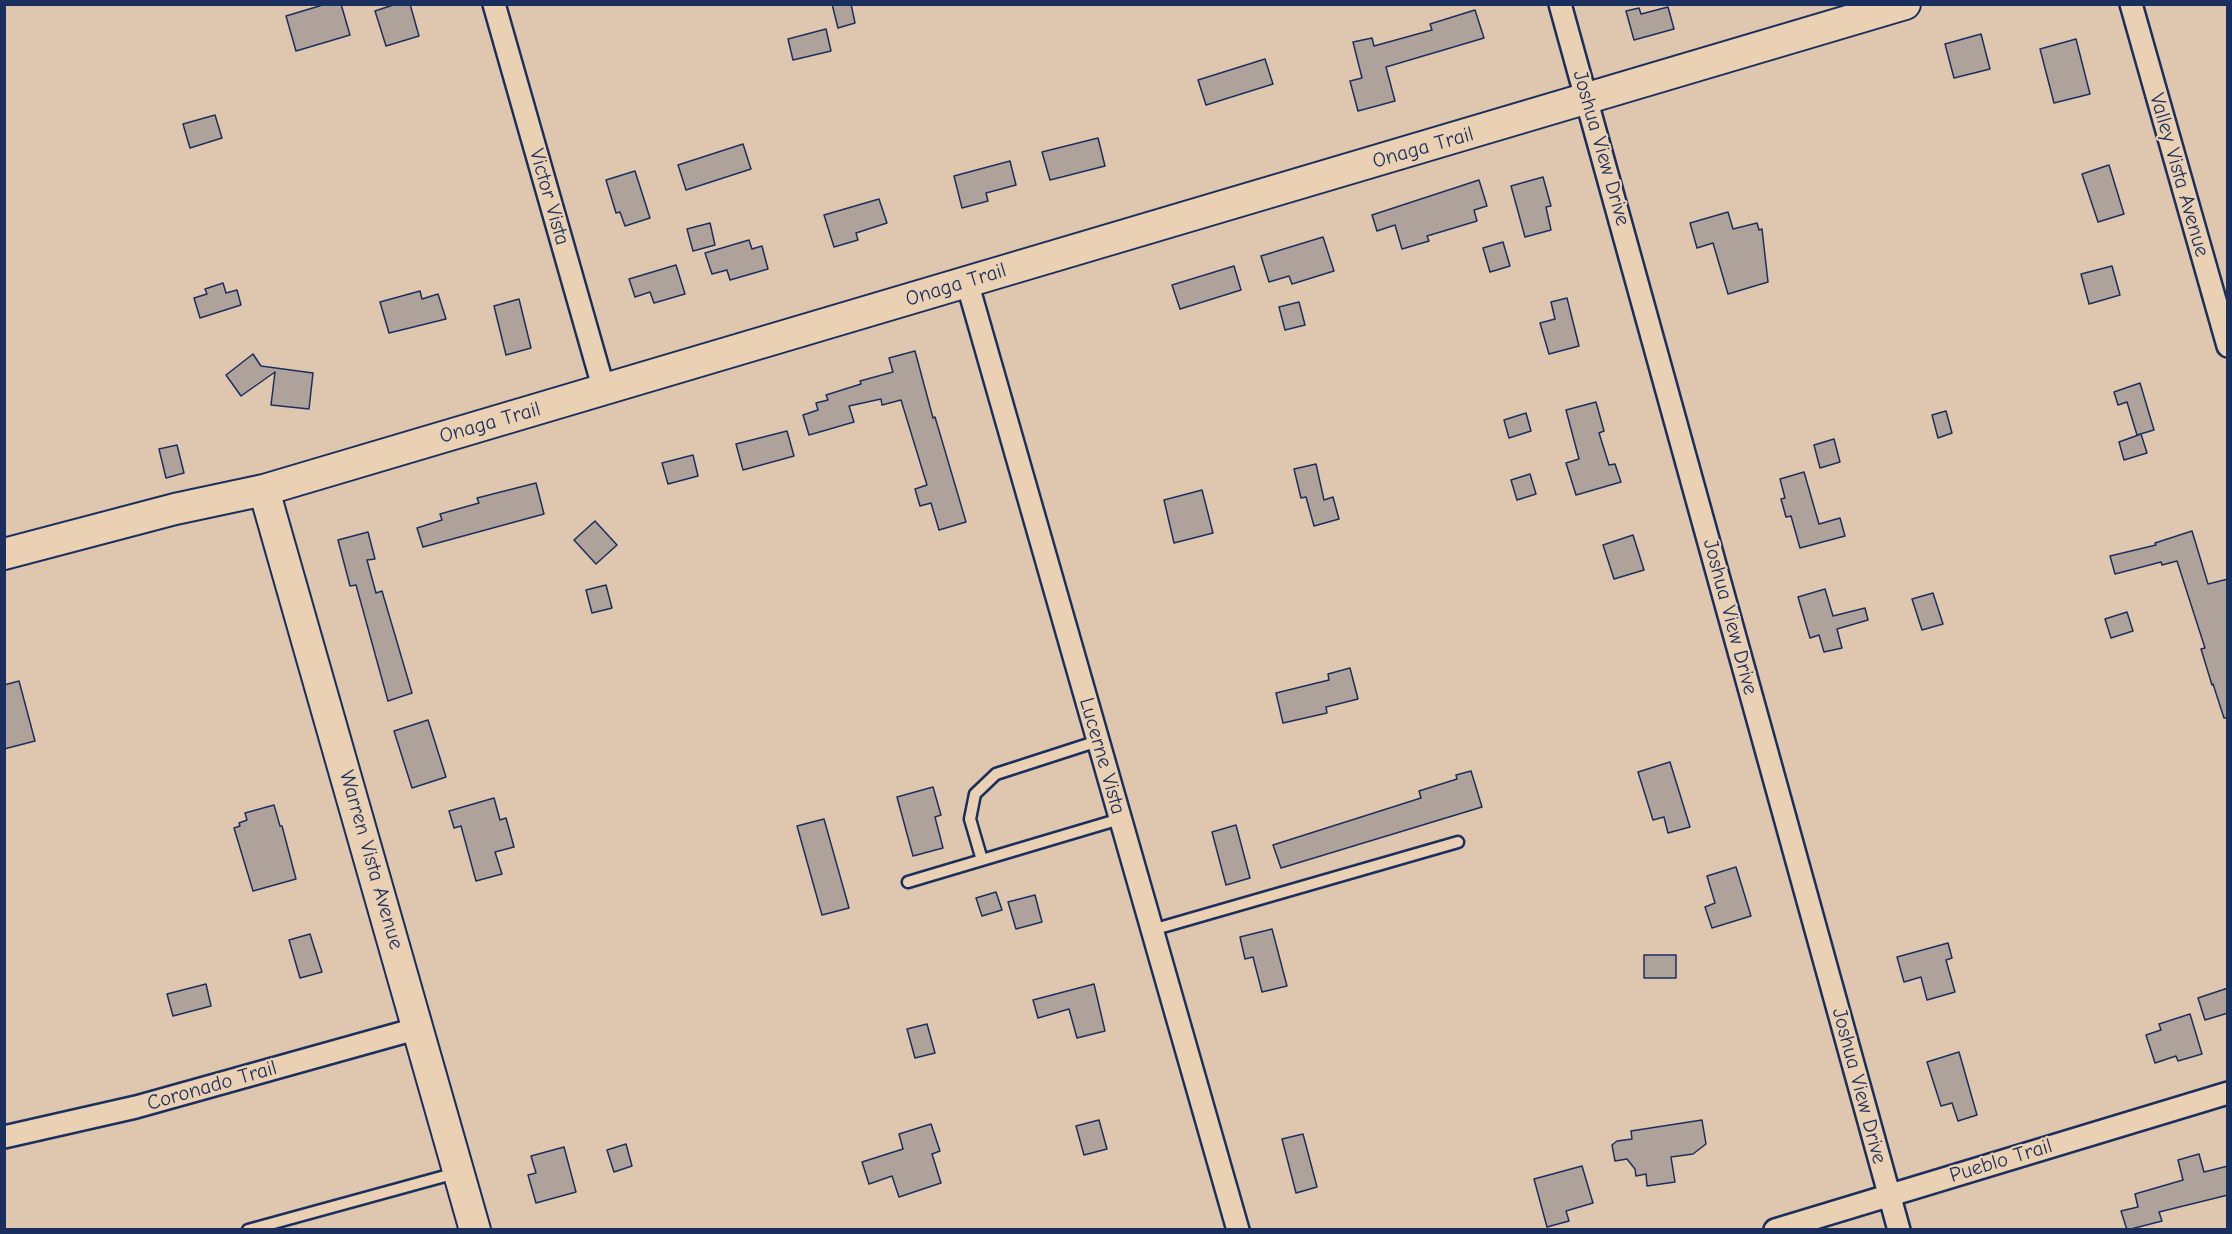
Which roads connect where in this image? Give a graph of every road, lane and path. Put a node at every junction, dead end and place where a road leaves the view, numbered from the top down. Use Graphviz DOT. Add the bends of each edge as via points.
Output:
graph roads {
  1 [pos="494,4"];
  2 [pos="1560,4"];
  3 [pos="1905,4"];
  4 [pos="2131,4"];
  5 [pos="1587,99"];
  6 [pos="967,282"];
  7 [pos="2228,346"];
  8 [pos="604,390"];
  9 [pos="264,490"];
  10 [pos="4,554"];
  11 [pos="1098,741"];
  12 [pos="1120,819"];
  13 [pos="1458,842"];
  14 [pos="982,860"];
  15 [pos="908,882"];
  16 [pos="1152,930"];
  17 [pos="419,1028"];
  18 [pos="2228,1093"];
  19 [pos="4,1137"];
  20 [pos="459,1172"];
  21 [pos="1889,1195"];
  22 [pos="274,1226"];
  23 [pos="248,1230"];
  24 [pos="476,1230"];
  25 [pos="1238,1230"];
  26 [pos="1775,1230"];
  27 [pos="1899,1230"];
  1 -- 8 [label="street, Victor Vista"];
  2 -- 5 [label="street, Joshua View Drive"];
  3 -- 5 [label="street, Onaga Trail"];
  4 -- 7 [label="street, Valley Vista Avenue"];
  5 -- 6 [label="street, Onaga Trail"];
  5 -- 21 [label="street, Joshua View Drive"];
  6 -- 8 [label="street, Onaga Trail"];
  6 -- 11 [label="street, Lucerne Vista"];
  8 -- 9 [label="street, Onaga Trail"];
  9 -- 10 [label="street, Onaga Trail"];
  9 -- 17 [label="street, Warren Vista Avenue"];
  11 -- 12 [label="street, Lucerne Vista"];
  11 -- 14 [label="lane" via="996,774 975,794 970,819"];
  12 -- 14 [label="lane"];
  12 -- 16 [label="street, Lucerne Vista"];
  13 -- 16 [label="lane"];
  14 -- 15 [label="lane"];
  16 -- 25 [label="street, Lucerne Vista"];
  17 -- 19 [label="street, Coronado Trail" via="136,1107"];
  17 -- 20 [label="street, Warren Vista Avenue"];
  18 -- 21 [label="street, Pueblo Trail"];
  20 -- 22 [label="lane"];
  20 -- 24 [label="street, Warren Vista Avenue"];
  21 -- 26 [label="street, Pueblo Trail"];
  21 -- 27 [label="street, Joshua View Drive"];
  22 -- 23 [label="lane"];
}
